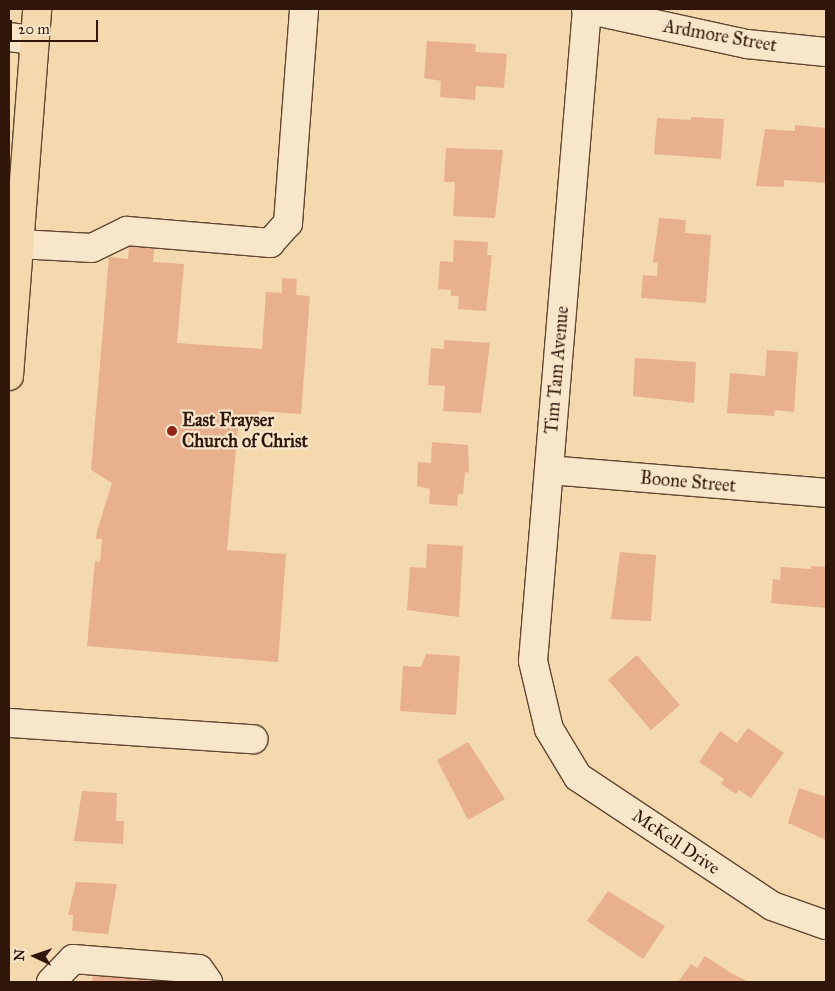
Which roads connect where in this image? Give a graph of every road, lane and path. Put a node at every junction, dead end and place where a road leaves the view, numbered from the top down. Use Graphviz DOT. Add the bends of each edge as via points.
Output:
graph roads {
  1 [pos="37,9"];
  2 [pos="304,9"];
  3 [pos="586,9"];
  4 [pos="21,38"];
  5 [pos="826,52"];
  6 [pos="19,244"];
  7 [pos="11,303"];
  8 [pos="9,374"];
  9 [pos="549,470"];
  10 [pos="826,493"];
  11 [pos="9,723"];
  12 [pos="549,729"];
  13 [pos="253,739"];
  14 [pos="826,925"];
  15 [pos="57,974"];
  16 [pos="176,982"];
  17 [pos="208,982"];
  1 -- 4 [label="main road"];
  2 -- 6 [label="street" via="288,223 270,243 127,231 92,248"];
  3 -- 5 [label="street, Ardmore Street" via="747,44"];
  3 -- 9 [label="street, Tim Tam Avenue"];
  4 -- 6 [label="main road"];
  6 -- 7 [label="main road"];
  7 -- 8 [label="main road"];
  9 -- 10 [label="street, Boone Street"];
  9 -- 12 [label="street, Tim Tam Avenue" via="533,661"];
  11 -- 13 [label="street"];
  12 -- 14 [label="street, McKell Drive" via="578,777 772,906"];
  15 -- 16 [label="street" via="154,970 173,974"];
  15 -- 17 [label="street" via="73,959 199,969"];
}
